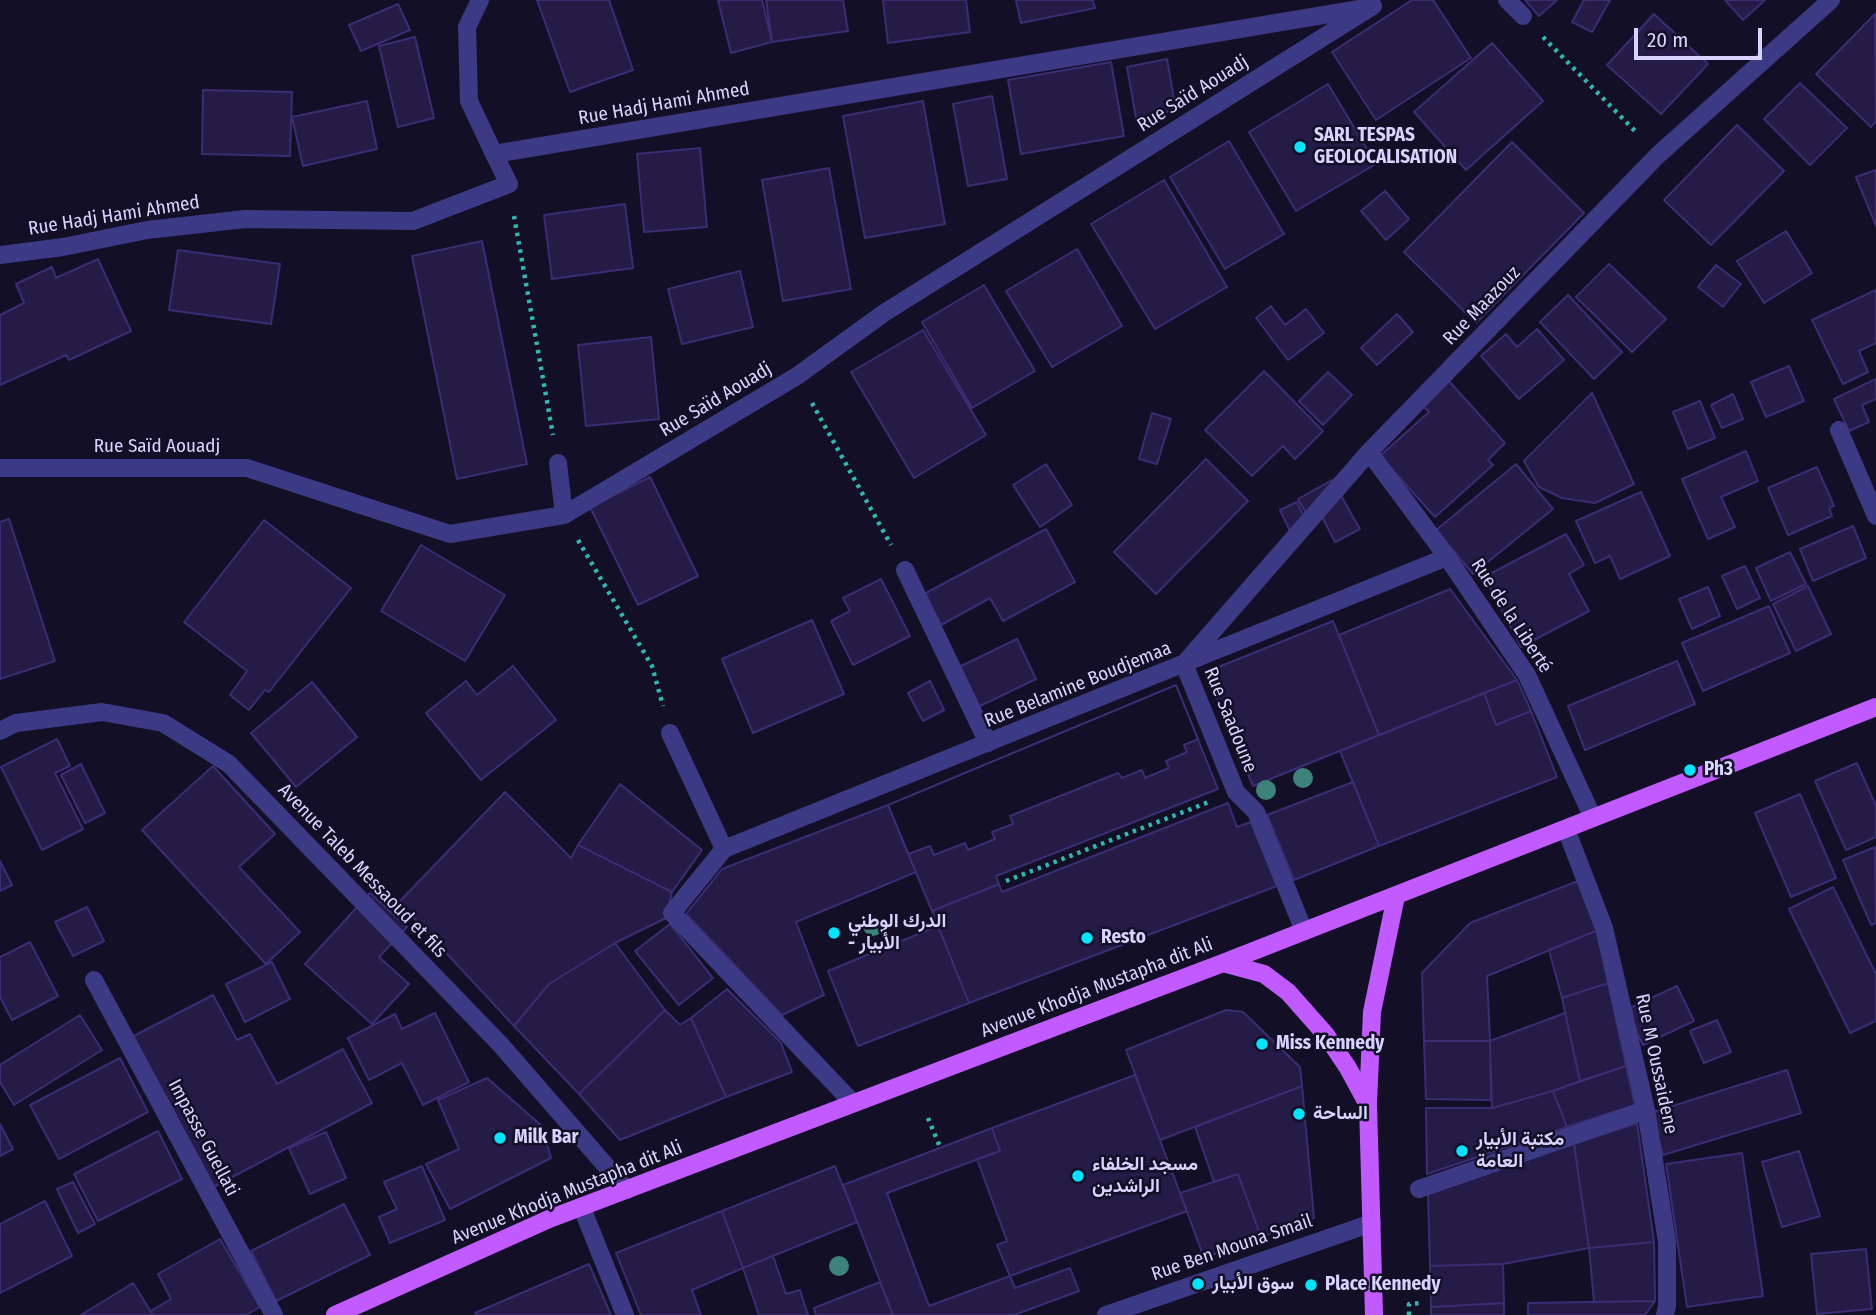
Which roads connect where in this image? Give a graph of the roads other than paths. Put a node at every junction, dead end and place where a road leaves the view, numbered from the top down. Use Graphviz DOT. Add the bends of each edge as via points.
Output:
graph roads {
  1 [pos="480,0"];
  2 [pos="1507,0"];
  3 [pos="1832,0"];
  4 [pos="1378,3"];
  5 [pos="1523,16"];
  6 [pos="494,154"];
  7 [pos="0,254"];
  8 [pos="1839,430"];
  9 [pos="1369,452"];
  10 [pos="558,463"];
  11 [pos="0,468"];
  12 [pos="564,515"];
  13 [pos="1876,516"];
  14 [pos="1447,557"];
  15 [pos="905,570"];
  16 [pos="1184,664"];
  17 [pos="1876,707"];
  18 [pos="0,731"];
  19 [pos="670,733"];
  20 [pos="988,743"];
  21 [pos="1593,818"];
  22 [pos="1566,829"];
  23 [pos="724,849"];
  24 [pos="1396,896"];
  25 [pos="1304,931"];
  26 [pos="1223,963"];
  27 [pos="94,980"];
  28 [pos="853,1103"];
  29 [pos="1368,1105"];
  30 [pos="1646,1110"];
  31 [pos="1419,1189"];
  32 [pos="627,1190"];
  33 [pos="582,1208"];
  34 [pos="1372,1223"];
  35 [pos="274,1315"];
  36 [pos="335,1315"];
  37 [pos="625,1315"];
  38 [pos="1106,1315"];
  39 [pos="1374,1315"];
  40 [pos="1665,1315"];
  1 -- 6 [label="street" via="467,27 469,101"];
  2 -- 5 [label="street"];
  3 -- 9 [label="street, Rue Maazouz" via="1658,155"];
  4 -- 6 [label="street, Rue Hadj Hami Ahmed"];
  4 -- 12 [label="street, Rue Saïd Aouadj" via="884,313 797,376"];
  6 -- 7 [label="street, Rue Hadj Hami Ahmed" via="509,184 413,221 245,219"];
  8 -- 13 [label="street"];
  9 -- 14 [label="street, Rue de la Liberté"];
  9 -- 16 [label="street, Rue Maazouz"];
  10 -- 12 [label="street"];
  11 -- 12 [label="street, Rue Saïd Aouadj" via="247,468 450,534"];
  14 -- 16 [label="street, Rue Belamine Boudjemaa"];
  14 -- 21 [label="street, Rue de la Liberté" via="1527,675"];
  15 -- 20 [label="street"];
  16 -- 20 [label="street, Rue Belamine Boudjemaa"];
  16 -- 25 [label="street, Rue Saadoune" via="1236,792 1256,812"];
  17 -- 21 [label="main road, Avenue Khodja Mustapha dit Ali"];
  18 -- 32 [label="street, Avenue Taleb Messaoud et fils" via="16,723 102,712 163,723 229,764 500,1044"];
  19 -- 23 [label="street"];
  20 -- 23 [label="street, Rue Belamine Boudjemaa"];
  21 -- 22 [label="main road, Avenue Khodja Mustapha dit Ali"];
  22 -- 24 [label="main road, Avenue Khodja Mustapha dit Ali"];
  22 -- 30 [label="street, Rue M Oussaidene" via="1604,928"];
  23 -- 28 [label="street" via="672,914"];
  24 -- 25 [label="main road, Avenue Khodja Mustapha dit Ali"];
  24 -- 29 [label="main road" via="1372,1012"];
  25 -- 26 [label="main road, Avenue Khodja Mustapha dit Ali"];
  26 -- 28 [label="main road, Avenue Khodja Mustapha dit Ali"];
  26 -- 29 [label="main road" via="1264,974 1288,992 1326,1035"];
  27 -- 35 [label="street, Impasse Guellati"];
  28 -- 32 [label="main road, Avenue Khodja Mustapha dit Ali"];
  29 -- 34 [label="main road"];
  30 -- 31 [label="street"];
  30 -- 40 [label="street, Rue M Oussaidene" via="1667,1242"];
  32 -- 33 [label="main road, Avenue Khodja Mustapha dit Ali"];
  33 -- 36 [label="main road, Avenue Khodja Mustapha dit Ali"];
  33 -- 37 [label="street"];
  34 -- 38 [label="street, Rue Ben Mouna Smail"];
  34 -- 39 [label="main road"];
}
